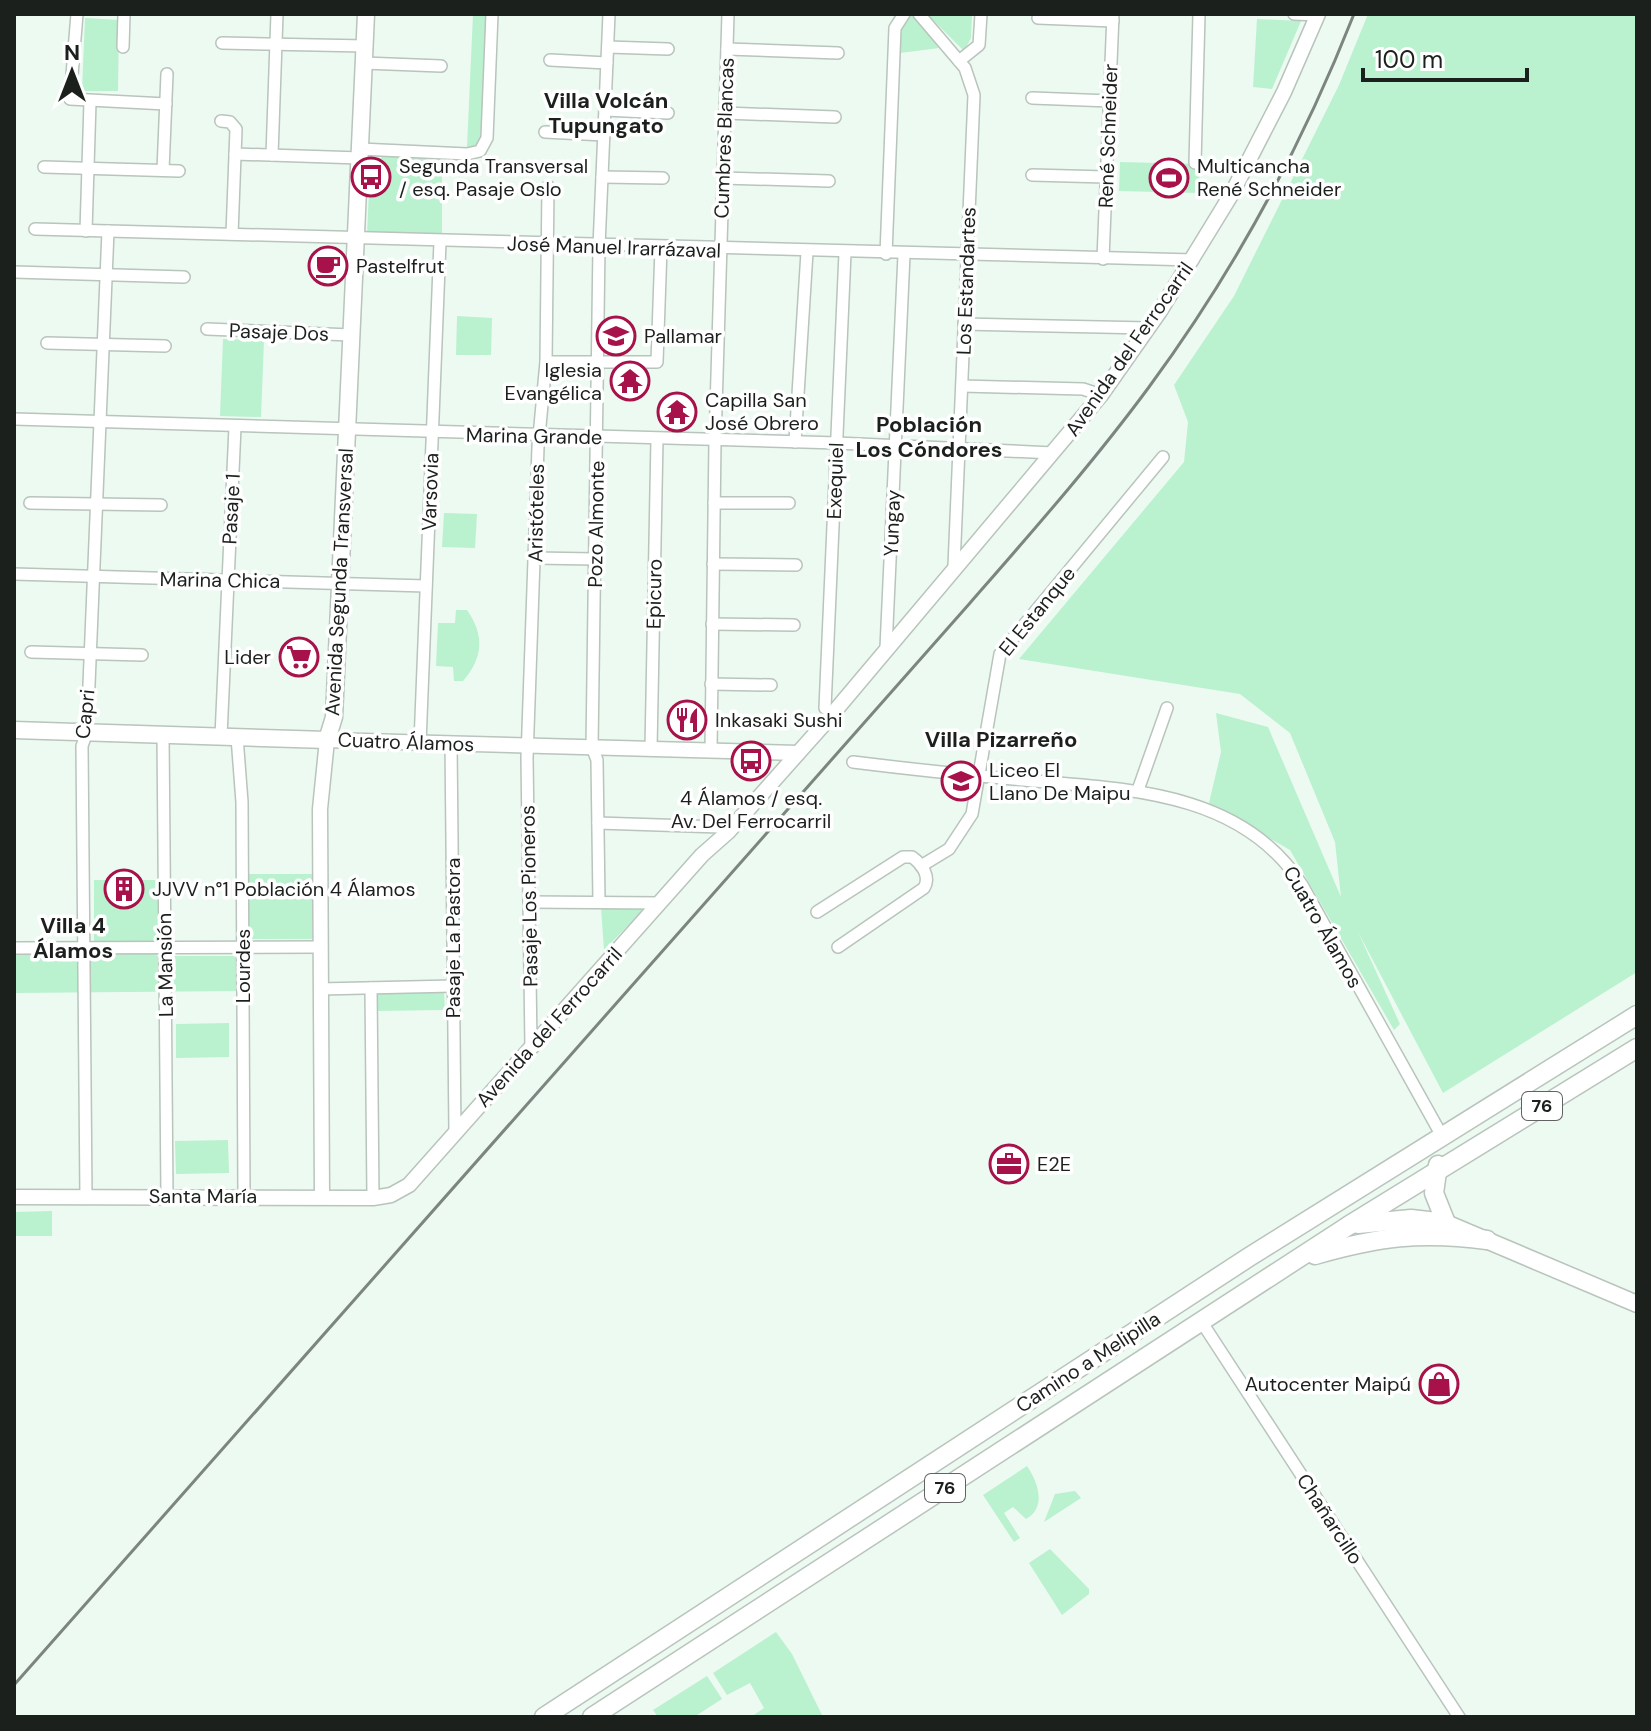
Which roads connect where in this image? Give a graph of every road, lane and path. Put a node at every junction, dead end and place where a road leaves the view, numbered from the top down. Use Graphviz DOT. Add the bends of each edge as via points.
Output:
graph roads {
  1 [pos="77,14"];
  2 [pos="124,14"];
  3 [pos="277,14"];
  4 [pos="366,14"];
  5 [pos="492,14"];
  6 [pos="609,14"];
  7 [pos="728,14"];
  8 [pos="904,14"];
  9 [pos="919,14"];
  10 [pos="981,14"];
  11 [pos="1199,14"];
  12 [pos="1294,14"];
  13 [pos="1318,14"];
  14 [pos="1038,18"];
  15 [pos="1113,18"];
  16 [pos="222,43"];
  17 [pos="276,45"];
  18 [pos="123,47"];
  19 [pos="608,47"];
  20 [pos="668,49"];
  21 [pos="727,49"];
  22 [pos="838,53"];
  23 [pos="364,55"];
  24 [pos="550,60"];
  25 [pos="959,61"];
  26 [pos="607,63"];
  27 [pos="441,66"];
  28 [pos="167,74"];
  29 [pos="1032,98"];
  30 [pos="1110,101"];
  31 [pos="90,102"];
  32 [pos="166,104"];
  33 [pos="605,110"];
  34 [pos="668,113"];
  35 [pos="725,113"];
  36 [pos="835,117"];
  37 [pos="221,121"];
  38 [pos="545,132"];
  39 [pos="604,135"];
  40 [pos="360,153"];
  41 [pos="235,154"];
  42 [pos="272,155"];
  43 [pos="1195,163"];
  44 [pos="44,167"];
  45 [pos="88,168"];
  46 [pos="163,170"];
  47 [pos="179,171"];
  48 [pos="1032,175"];
  49 [pos="602,177"];
  50 [pos="1106,177"];
  51 [pos="663,178"];
  52 [pos="723,178"];
  53 [pos="829,181"];
  54 [pos="548,186"];
  55 [pos="35,229"];
  56 [pos="86,231"];
  57 [pos="108,231"];
  58 [pos="232,234"];
  59 [pos="356,237"];
  60 [pos="440,242"];
  61 [pos="546,245"];
  62 [pos="599,246"];
  63 [pos="661,248"];
  64 [pos="720,250"];
  65 [pos="807,252"];
  66 [pos="845,253"];
  67 [pos="886,254"];
  68 [pos="904,255"];
  69 [pos="967,257"];
  70 [pos="1103,259"];
  71 [pos="1193,260"];
  72 [pos="14,272"];
  73 [pos="106,275"];
  74 [pos="184,277"];
  75 [pos="964,324"];
  76 [pos="1148,328"];
  77 [pos="207,329"];
  78 [pos="351,335"];
  79 [pos="47,343"];
  80 [pos="103,344"];
  81 [pos="165,346"];
  82 [pos="546,362"];
  83 [pos="598,363"];
  84 [pos="962,386"];
  85 [pos="1101,395"];
  86 [pos="14,419"];
  87 [pos="100,422"];
  88 [pos="235,427"];
  89 [pos="347,430"];
  90 [pos="433,433"];
  91 [pos="539,437"];
  92 [pos="597,437"];
  93 [pos="657,439"];
  94 [pos="715,441"];
  95 [pos="795,442"];
  96 [pos="837,443"];
  97 [pos="895,446"];
  98 [pos="959,449"];
  99 [pos="1053,453"];
  100 [pos="1163,457"];
  101 [pos="30,503"];
  102 [pos="714,503"];
  103 [pos="789,503"];
  104 [pos="97,504"];
  105 [pos="161,505"];
  106 [pos="535,558"];
  107 [pos="595,559"];
  108 [pos="713,564"];
  109 [pos="796,565"];
  110 [pos="954,566"];
  111 [pos="14,574"];
  112 [pos="94,577"];
  113 [pos="228,580"];
  114 [pos="340,582"];
  115 [pos="426,586"];
  116 [pos="712,624"];
  117 [pos="794,625"];
  118 [pos="886,648"];
  119 [pos="31,652"];
  120 [pos="90,653"];
  121 [pos="142,655"];
  122 [pos="711,684"];
  123 [pos="771,685"];
  124 [pos="825,708"];
  125 [pos="1167,708"];
  126 [pos="14,730"];
  127 [pos="87,732"];
  128 [pos="163,734"];
  129 [pos="229,736"];
  130 [pos="327,740"];
  131 [pos="420,743"];
  132 [pos="451,743"];
  133 [pos="529,745"];
  134 [pos="592,747"];
  135 [pos="651,749"];
  136 [pos="711,750"];
  137 [pos="792,753"];
  138 [pos="853,762"];
  139 [pos="980,776"];
  140 [pos="1138,790"];
  141 [pos="598,823"];
  142 [pos="720,827"];
  143 [pos="702,855"];
  144 [pos="921,866"];
  145 [pos="529,902"];
  146 [pos="599,902"];
  147 [pos="659,903"];
  148 [pos="817,912"];
  149 [pos="320,947"];
  150 [pos="838,947"];
  151 [pos="14,948"];
  152 [pos="84,948"];
  153 [pos="165,948"];
  154 [pos="243,948"];
  155 [pos="453,986"];
  156 [pos="371,988"];
  157 [pos="320,989"];
  158 [pos="1637,1015"];
  159 [pos="531,1047"];
  160 [pos="1637,1048"];
  161 [pos="1549,1069"];
  162 [pos="1563,1094"];
  163 [pos="1465,1122"];
  164 [pos="455,1133"];
  165 [pos="1442,1136"];
  166 [pos="1441,1167"];
  167 [pos="391,1195"];
  168 [pos="167,1196"];
  169 [pos="244,1196"];
  170 [pos="14,1197"];
  171 [pos="86,1197"];
  172 [pos="322,1197"];
  173 [pos="373,1198"];
  174 [pos="1446,1223"];
  175 [pos="1348,1226"];
  176 [pos="1468,1232"];
  177 [pos="1487,1240"];
  178 [pos="1249,1257"];
  179 [pos="1297,1259"];
  180 [pos="1637,1304"];
  181 [pos="1201,1321"];
  182 [pos="765,1573"];
  183 [pos="779,1596"];
  184 [pos="544,1717"];
  185 [pos="592,1717"];
  186 [pos="1459,1717"];
  1 -- 31 [label="street" via="68,96"];
  2 -- 18 [label="street"];
  3 -- 17 [label="street"];
  4 -- 23 [label="main road, Avenida Segunda Transversal"];
  5 -- 40 [label="street" via="487,138 480,151"];
  6 -- 19 [label="street, Pozo Almonte"];
  7 -- 21 [label="street, Cumbres Blancas"];
  8 -- 67 [label="street" via="895,28"];
  9 -- 25 [label="street, Los Estandartes"];
  10 -- 25 [label="street" via="979,45"];
  11 -- 43 [label="street"];
  12 -- 13 [label="street"];
  13 -- 71 [label="street, Avenida del Ferrocarril" via="1255,149"];
  14 -- 15 [label="street"];
  15 -- 30 [label="street, René Schneider"];
  16 -- 17 [label="street"];
  17 -- 23 [label="street"];
  17 -- 42 [label="street"];
  19 -- 20 [label="street"];
  19 -- 26 [label="street, Pozo Almonte"];
  21 -- 22 [label="street"];
  21 -- 35 [label="street, Cumbres Blancas"];
  23 -- 27 [label="street"];
  23 -- 40 [label="main road, Avenida Segunda Transversal"];
  24 -- 26 [label="street"];
  25 -- 69 [label="street, Los Estandartes" via="974,95"];
  26 -- 33 [label="street, Pozo Almonte"];
  28 -- 32 [label="street"];
  29 -- 30 [label="street"];
  30 -- 50 [label="street, René Schneider"];
  31 -- 32 [label="street"];
  31 -- 45 [label="street"];
  32 -- 46 [label="street"];
  33 -- 34 [label="street"];
  33 -- 39 [label="street, Pozo Almonte"];
  35 -- 36 [label="street"];
  35 -- 52 [label="street, Cumbres Blancas"];
  37 -- 41 [label="street" via="235,126"];
  38 -- 39 [label="street"];
  39 -- 49 [label="street, Pozo Almonte"];
  40 -- 42 [label="street"];
  40 -- 59 [label="main road, Avenida Segunda Transversal"];
  41 -- 42 [label="street"];
  41 -- 58 [label="street"];
  44 -- 45 [label="street"];
  45 -- 46 [label="street"];
  45 -- 56 [label="street"];
  46 -- 47 [label="street"];
  48 -- 50 [label="street"];
  49 -- 51 [label="street"];
  49 -- 62 [label="street, Pozo Almonte"];
  50 -- 70 [label="street, René Schneider"];
  52 -- 53 [label="street"];
  52 -- 64 [label="street, Cumbres Blancas"];
  54 -- 61 [label="street, Aristóteles"];
  55 -- 56 [label="street, José Manuel Irarrázaval"];
  56 -- 57 [label="street, José Manuel Irarrázaval"];
  57 -- 58 [label="street, José Manuel Irarrázaval"];
  57 -- 73 [label="street, Capri"];
  58 -- 59 [label="street, José Manuel Irarrázaval"];
  59 -- 60 [label="street, José Manuel Irarrázaval"];
  59 -- 78 [label="main road, Avenida Segunda Transversal"];
  60 -- 61 [label="street, José Manuel Irarrázaval"];
  60 -- 90 [label="street, Varsovia"];
  61 -- 62 [label="street, José Manuel Irarrázaval"];
  61 -- 82 [label="street, Aristóteles"];
  62 -- 63 [label="street, José Manuel Irarrázaval"];
  62 -- 83 [label="street, Pozo Almonte"];
  63 -- 64 [label="street, José Manuel Irarrázaval"];
  63 -- 83 [label="street" via="657,362"];
  64 -- 65 [label="street, José Manuel Irarrázaval"];
  64 -- 94 [label="street, Cumbres Blancas"];
  65 -- 66 [label="street, José Manuel Irarrázaval"];
  65 -- 95 [label="street"];
  66 -- 67 [label="street, José Manuel Irarrázaval"];
  66 -- 96 [label="street, Exequiel"];
  67 -- 68 [label="street, José Manuel Irarrázaval"];
  68 -- 69 [label="street, José Manuel Irarrázaval"];
  68 -- 97 [label="street, Yungay"];
  69 -- 70 [label="street, José Manuel Irarrázaval"];
  69 -- 75 [label="street, Los Estandartes"];
  70 -- 71 [label="street, José Manuel Irarrázaval"];
  71 -- 76 [label="street, Avenida del Ferrocarril"];
  72 -- 73 [label="street"];
  73 -- 74 [label="street"];
  73 -- 80 [label="street, Capri"];
  75 -- 76 [label="street"];
  75 -- 84 [label="street, Los Estandartes"];
  76 -- 85 [label="street, Avenida del Ferrocarril"];
  77 -- 78 [label="street, Pasaje Dos"];
  78 -- 89 [label="main road, Avenida Segunda Transversal"];
  79 -- 80 [label="street"];
  80 -- 81 [label="street"];
  80 -- 87 [label="street, Capri"];
  82 -- 83 [label="street"];
  82 -- 91 [label="street, Aristóteles"];
  83 -- 92 [label="street, Pozo Almonte"];
  84 -- 85 [label="street" via="1083,389"];
  84 -- 98 [label="street, Los Estandartes"];
  85 -- 99 [label="street, Avenida del Ferrocarril"];
  86 -- 87 [label="street, Marina Grande"];
  87 -- 88 [label="street, Marina Grande"];
  87 -- 104 [label="street, Capri"];
  88 -- 89 [label="street, Marina Grande"];
  88 -- 113 [label="street, Pasaje 1"];
  89 -- 90 [label="street, Marina Grande"];
  89 -- 114 [label="main road, Avenida Segunda Transversal"];
  90 -- 91 [label="street, Marina Grande"];
  90 -- 115 [label="street, Varsovia"];
  91 -- 92 [label="street, Marina Grande"];
  91 -- 106 [label="street, Aristóteles"];
  92 -- 93 [label="street, Marina Grande"];
  92 -- 107 [label="street, Pozo Almonte"];
  93 -- 94 [label="street, Marina Grande"];
  93 -- 135 [label="street, Epicuro"];
  94 -- 95 [label="street, Marina Grande"];
  94 -- 102 [label="street, Cumbres Blancas"];
  95 -- 96 [label="street, Marina Grande"];
  96 -- 97 [label="street, Marina Grande"];
  96 -- 124 [label="street, Exequiel"];
  97 -- 98 [label="street, Marina Grande"];
  97 -- 118 [label="street, Yungay"];
  98 -- 99 [label="street, Marina Grande"];
  98 -- 110 [label="street, Los Estandartes"];
  99 -- 110 [label="street, Avenida del Ferrocarril"];
  100 -- 139 [label="street, El Estanque" via="1000,654"];
  101 -- 104 [label="street"];
  102 -- 103 [label="street"];
  102 -- 108 [label="street, Cumbres Blancas"];
  104 -- 105 [label="street"];
  104 -- 112 [label="street, Capri"];
  106 -- 107 [label="street"];
  106 -- 133 [label="street, Aristóteles"];
  107 -- 134 [label="street, Pozo Almonte"];
  108 -- 109 [label="street"];
  108 -- 116 [label="street, Cumbres Blancas"];
  110 -- 118 [label="street, Avenida del Ferrocarril"];
  111 -- 112 [label="street, Marina Chica"];
  112 -- 113 [label="street, Marina Chica"];
  112 -- 120 [label="street, Capri"];
  113 -- 114 [label="street, Marina Chica"];
  113 -- 129 [label="street, Pasaje 1"];
  114 -- 115 [label="street, Marina Chica"];
  114 -- 130 [label="main road, Avenida Segunda Transversal" via="334,717"];
  115 -- 131 [label="street, Varsovia"];
  116 -- 117 [label="street"];
  116 -- 122 [label="street, Cumbres Blancas"];
  118 -- 124 [label="street, Avenida del Ferrocarril"];
  118 -- 137 [label="street, Avenida del Ferrocarril"];
  119 -- 120 [label="street"];
  120 -- 121 [label="street"];
  120 -- 127 [label="street, Capri"];
  122 -- 123 [label="street"];
  122 -- 136 [label="street, Cumbres Blancas"];
  124 -- 137 [label="street, Avenida del Ferrocarril"];
  125 -- 140 [label="street"];
  126 -- 127 [label="main road, Cuatro Álamos"];
  127 -- 128 [label="main road, Cuatro Álamos"];
  127 -- 152 [label="street, Capri" via="82,746"];
  128 -- 129 [label="main road, Cuatro Álamos"];
  128 -- 153 [label="street, La Mansión"];
  129 -- 130 [label="main road, Cuatro Álamos"];
  129 -- 154 [label="street, Lourdes" via="242,798"];
  130 -- 131 [label="street, Cuatro Álamos"];
  130 -- 149 [label="street, Avenida Segunda Transversal" via="320,787"];
  131 -- 132 [label="street, Cuatro Álamos"];
  132 -- 133 [label="street, Cuatro Álamos"];
  132 -- 155 [label="street, Pasaje La Pastora"];
  133 -- 134 [label="street, Cuatro Álamos"];
  133 -- 145 [label="street, Pasaje Los Pioneros"];
  134 -- 135 [label="street, Cuatro Álamos"];
  134 -- 141 [label="street, Pozo Almonte"];
  135 -- 136 [label="street, Cuatro Álamos"];
  136 -- 137 [label="street, Cuatro Álamos"];
  137 -- 142 [label="street, Avenida del Ferrocarril"];
  137 -- 143 [label="street, Avenida del Ferrocarril" via="728,832"];
  138 -- 139 [label="street, Cuatro Álamos"];
  139 -- 140 [label="street, Cuatro Álamos"];
  139 -- 144 [label="street, El Estanque" via="965,830 949,849"];
  140 -- 165 [label="street, Cuatro Álamos" via="1183,800 1226,818 1283,859"];
  141 -- 142 [label="street"];
  141 -- 146 [label="street, Pozo Almonte"];
  142 -- 143 [label="street, Avenida del Ferrocarril"];
  143 -- 147 [label="street, Avenida del Ferrocarril"];
  144 -- 148 [label="street" via="912,857 903,857"];
  144 -- 150 [label="street" via="927,879 924,888"];
  145 -- 146 [label="street"];
  145 -- 159 [label="street, Pasaje Los Pioneros"];
  146 -- 147 [label="street"];
  147 -- 159 [label="street, Avenida del Ferrocarril"];
  149 -- 154 [label="street"];
  149 -- 157 [label="street, Avenida Segunda Transversal"];
  151 -- 152 [label="street"];
  152 -- 153 [label="street"];
  152 -- 171 [label="street, Capri"];
  153 -- 154 [label="street"];
  153 -- 168 [label="street, La Mansión"];
  154 -- 169 [label="street, Lourdes"];
  155 -- 156 [label="street"];
  155 -- 164 [label="street, Pasaje La Pastora"];
  156 -- 157 [label="street"];
  156 -- 173 [label="street"];
  157 -- 172 [label="street, Avenida Segunda Transversal"];
  158 -- 161 [label="main road, Camino a Melipilla / 76"];
  159 -- 164 [label="street, Avenida del Ferrocarril"];
  160 -- 162 [label="main road, Camino a Melipilla / 76"];
  161 -- 162 [label="main road" via="1553,1086"];
  161 -- 163 [label="main road, Camino a Melipilla / 76"];
  162 -- 166 [label="main road, Camino a Melipilla / 76"];
  163 -- 165 [label="main road, Camino a Melipilla / 76"];
  163 -- 166 [label="main road"];
  164 -- 167 [label="street, Avenida del Ferrocarril" via="409,1185"];
  165 -- 178 [label="main road, Camino a Melipilla / 76"];
  166 -- 174 [label="main road" via="1435,1201"];
  166 -- 175 [label="main road, Camino a Melipilla / 76"];
  166 -- 176 [label="main road" via="1446,1200"];
  167 -- 173 [label="street, Santa María"];
  168 -- 169 [label="street, Santa María"];
  168 -- 171 [label="street, Santa María"];
  169 -- 172 [label="street, Santa María"];
  170 -- 171 [label="street, Santa María"];
  172 -- 173 [label="street, Santa María"];
  174 -- 175 [label="main road" via="1390,1220"];
  174 -- 176 [label="main road"];
  175 -- 178 [label="main road"];
  175 -- 179 [label="main road, Camino a Melipilla / 76"];
  176 -- 177 [label="main road"];
  177 -- 179 [label="main road" via="1404,1234"];
  177 -- 180 [label="main road"];
  178 -- 182 [label="main road, Camino a Melipilla / 76"];
  179 -- 181 [label="main road, Camino a Melipilla / 76"];
  181 -- 183 [label="main road, Camino a Melipilla / 76"];
  181 -- 186 [label="street, Chañarcillo"];
  182 -- 183 [label="main road"];
  182 -- 184 [label="main road, Camino a Melipilla / 76"];
  183 -- 185 [label="main road, Camino a Melipilla / 76"];
}
